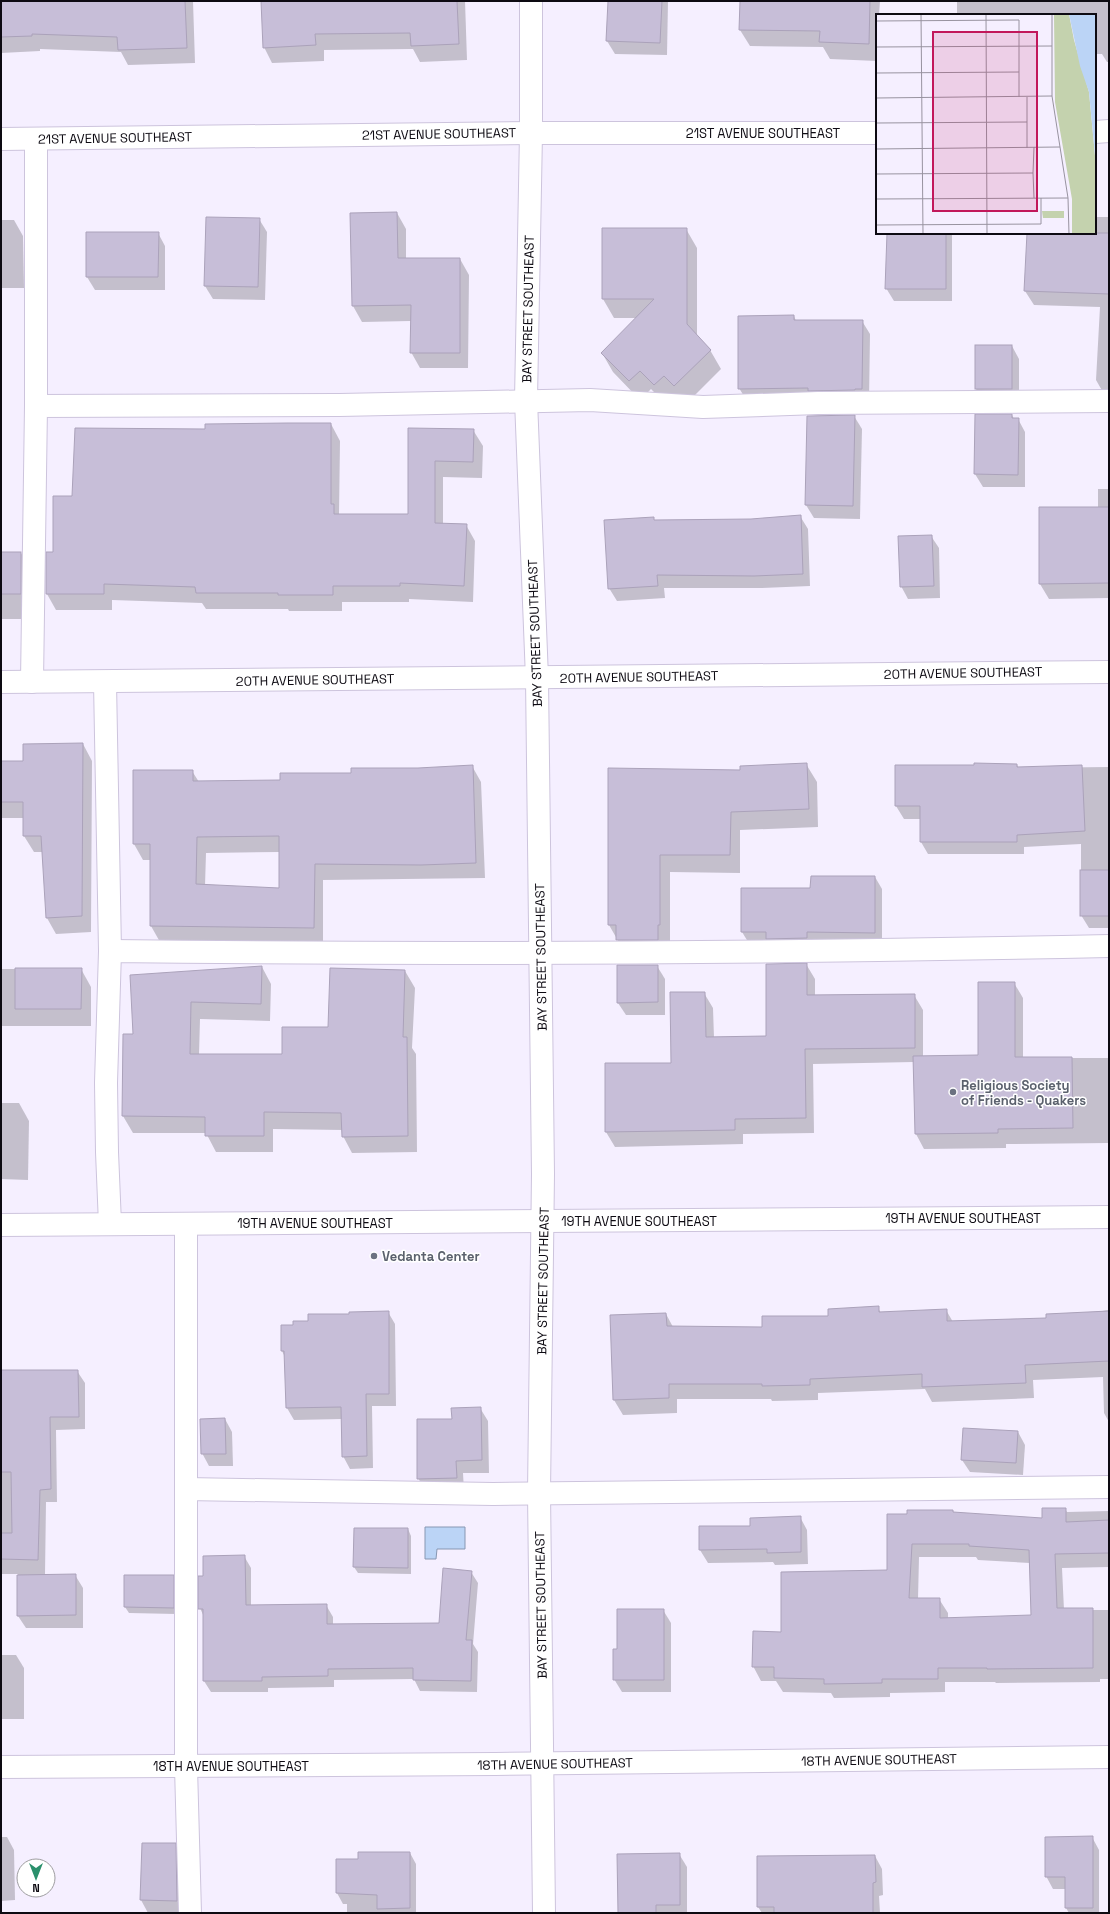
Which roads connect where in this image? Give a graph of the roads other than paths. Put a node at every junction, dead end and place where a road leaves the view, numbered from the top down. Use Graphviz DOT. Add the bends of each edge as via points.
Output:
graph roads {
  1 [pos="530,1"];
  2 [pos="876,132"];
  3 [pos="1096,132"];
  4 [pos="1109,132"];
  5 [pos="531,133"];
  6 [pos="1,139"];
  7 [pos="36,139"];
  8 [pos="526,400"];
  9 [pos="1109,401"];
  10 [pos="36,406"];
  11 [pos="1109,672"];
  12 [pos="537,678"];
  13 [pos="1,682"];
  14 [pos="32,682"];
  15 [pos="105,682"];
  16 [pos="1109,946"];
  17 [pos="110,952"];
  18 [pos="540,954"];
  19 [pos="1109,1217"];
  20 [pos="544,1221"];
  21 [pos="110,1224"];
  22 [pos="186,1224"];
  23 [pos="1,1225"];
  24 [pos="1109,1487"];
  25 [pos="186,1490"];
  26 [pos="539,1493"];
  27 [pos="1109,1757"];
  28 [pos="543,1764"];
  29 [pos="186,1766"];
  30 [pos="1,1767"];
  31 [pos="190,1913"];
  32 [pos="544,1913"];
  1 -- 5 [label="street, BAY STREET SOUTHEAST"];
  2 -- 5 [label="street, 21ST AVENUE SOUTHEAST"];
  3 -- 4 [label="street"];
  5 -- 7 [label="street, 21ST AVENUE SOUTHEAST"];
  5 -- 8 [label="street, BAY STREET SOUTHEAST"];
  6 -- 7 [label="street, 21ST AVENUE SOUTHEAST"];
  7 -- 10 [label="street"];
  8 -- 9 [label="street" via="590,400 703,407 818,403"];
  8 -- 10 [label="street" via="339,405"];
  8 -- 12 [label="street, BAY STREET SOUTHEAST"];
  10 -- 14 [label="street"];
  11 -- 12 [label="street, 20TH AVENUE SOUTHEAST"];
  12 -- 15 [label="street, 20TH AVENUE SOUTHEAST"];
  12 -- 18 [label="street, BAY STREET SOUTHEAST"];
  13 -- 14 [label="street, 20TH AVENUE SOUTHEAST"];
  14 -- 15 [label="street, 20TH AVENUE SOUTHEAST"];
  15 -- 17 [label="street"];
  16 -- 18 [label="street"];
  17 -- 18 [label="street"];
  17 -- 21 [label="street" via="106,1083"];
  18 -- 20 [label="street, BAY STREET SOUTHEAST"];
  19 -- 20 [label="street, 19TH AVENUE SOUTHEAST"];
  20 -- 22 [label="street, 19TH AVENUE SOUTHEAST"];
  20 -- 26 [label="street, BAY STREET SOUTHEAST"];
  21 -- 22 [label="street, 19TH AVENUE SOUTHEAST"];
  21 -- 23 [label="street, 19TH AVENUE SOUTHEAST"];
  22 -- 25 [label="street"];
  24 -- 26 [label="street"];
  25 -- 26 [label="street"];
  25 -- 29 [label="street"];
  26 -- 28 [label="street, BAY STREET SOUTHEAST"];
  27 -- 28 [label="street, 18TH AVENUE SOUTHEAST"];
  28 -- 29 [label="street, 18TH AVENUE SOUTHEAST"];
  28 -- 32 [label="street, BAY STREET SOUTHEAST"];
  29 -- 30 [label="street, 18TH AVENUE SOUTHEAST"];
  29 -- 31 [label="street"];
}
